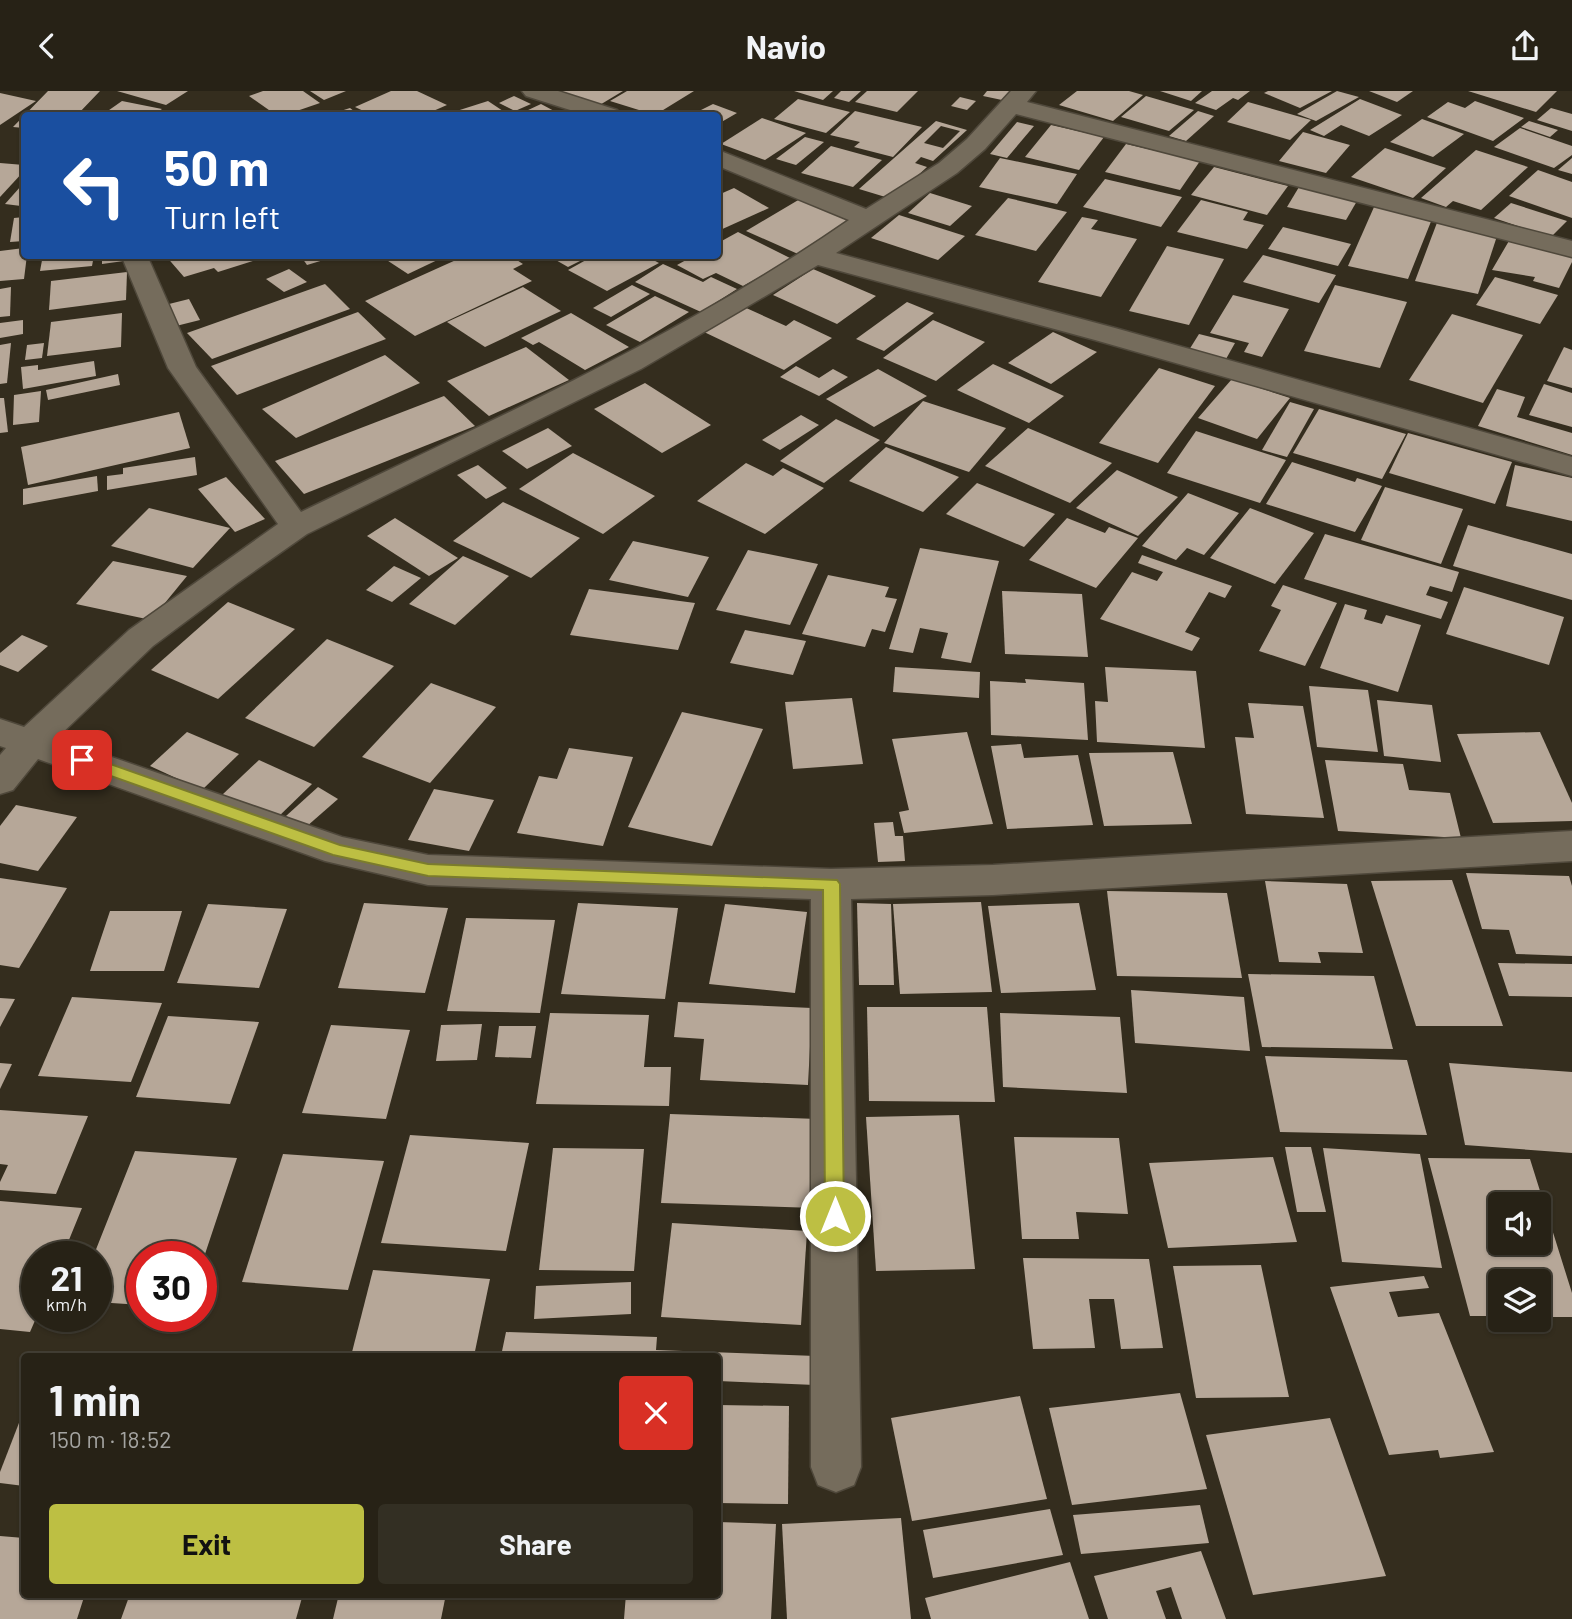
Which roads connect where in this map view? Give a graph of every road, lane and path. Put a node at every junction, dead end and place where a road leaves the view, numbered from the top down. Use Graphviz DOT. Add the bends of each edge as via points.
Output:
graph roads {
  1 [pos="534,91"];
  2 [pos="1017,98"];
  3 [pos="600,112"];
  4 [pos="721,158"];
  5 [pos="868,219"];
  6 [pos="1572,249"];
  7 [pos="815,256"];
  8 [pos="136,259"];
  9 [pos="1572,467"];
  10 [pos="296,527"];
  11 [pos="16,737"];
  12 [pos="0,780"];
  13 [pos="1572,846"];
  14 [pos="831,884"];
  15 [pos="836,1467"];
  1 -- 3 [label="street"];
  2 -- 5 [label="street" via="948,168"];
  2 -- 6 [label="street"];
  4 -- 5 [label="street"];
  5 -- 7 [label="street"];
  7 -- 9 [label="street"];
  7 -- 10 [label="street" via="631,363"];
  8 -- 10 [label="street" via="182,368"];
  10 -- 11 [label="street" via="141,638"];
  11 -- 12 [label="street"];
  11 -- 14 [label="street" via="339,851 428,870"];
  13 -- 14 [label="street" via="993,880"];
  14 -- 15 [label="street"];
}
